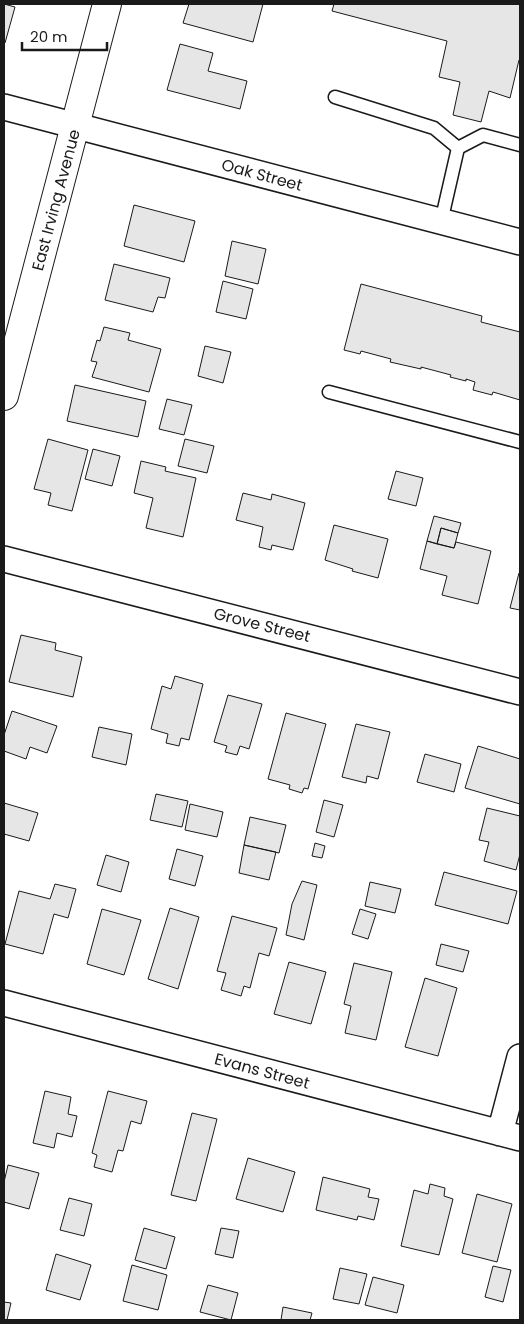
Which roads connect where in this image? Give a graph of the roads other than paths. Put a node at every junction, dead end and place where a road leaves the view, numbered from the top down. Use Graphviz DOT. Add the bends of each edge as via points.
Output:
graph roads {
  1 [pos="107,4"];
  2 [pos="335,97"];
  3 [pos="4,107"];
  4 [pos="75,126"];
  5 [pos="520,145"];
  6 [pos="458,148"];
  7 [pos="441,222"];
  8 [pos="520,242"];
  9 [pos="329,392"];
  10 [pos="4,396"];
  11 [pos="520,442"];
  12 [pos="4,559"];
  13 [pos="520,692"];
  14 [pos="4,1003"];
  15 [pos="520,1057"];
  16 [pos="510,1136"];
  1 -- 4 [label="street, East Irving Avenue"];
  2 -- 6 [label="lane" via="434,128"];
  3 -- 4 [label="street, Oak Street"];
  4 -- 7 [label="street, Oak Street"];
  4 -- 10 [label="street, East Irving Avenue"];
  5 -- 6 [label="lane" via="483,135"];
  6 -- 7 [label="lane"];
  7 -- 8 [label="street, Oak Street"];
  9 -- 11 [label="lane"];
  12 -- 13 [label="street, Grove Street"];
  14 -- 16 [label="street, Evans Street"];
  15 -- 16 [label="street"];
}
